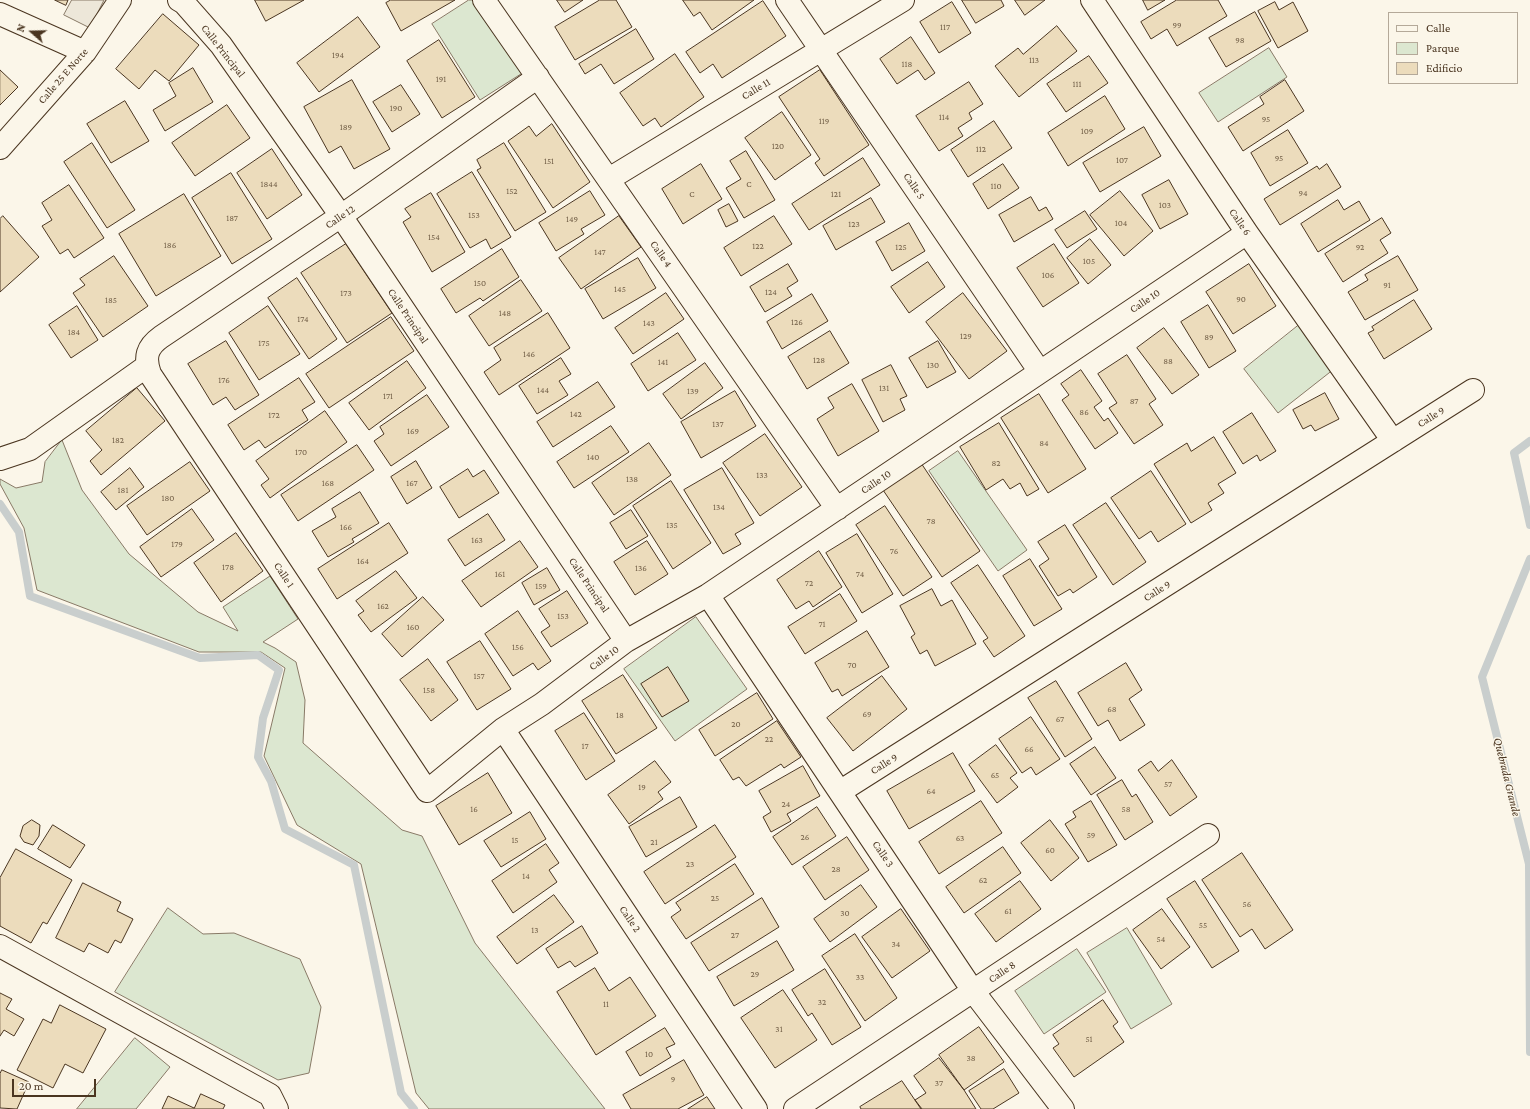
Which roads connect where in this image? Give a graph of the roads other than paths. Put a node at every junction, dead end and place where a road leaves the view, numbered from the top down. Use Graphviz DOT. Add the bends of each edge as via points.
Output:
graph roads {
  1 [pos="120,0"];
  2 [pos="180,0"];
  3 [pos="484,0"];
  4 [pos="787,0"];
  5 [pos="903,0"];
  6 [pos="1092,0"];
  7 [pos="0,14"];
  8 [pos="821,49"];
  9 [pos="85,52"];
  10 [pos="538,77"];
  11 [pos="0,148"];
  12 [pos="609,179"];
  13 [pos="341,216"];
  14 [pos="1248,233"];
  15 [pos="147,362"];
  16 [pos="1040,372"];
  17 [pos="1473,390"];
  18 [pos="1394,441"];
  19 [pos="0,459"];
  20 [pos="837,509"];
  21 [pos="708,595"];
  22 [pos="626,641"];
  23 [pos="504,729"];
  24 [pos="427,791"];
  25 [pos="841,792"];
  26 [pos="1208,835"];
  27 [pos="0,946"];
  28 [pos="973,991"];
  29 [pos="277,1109"];
  30 [pos="756,1109"];
  31 [pos="795,1109"];
  32 [pos="1063,1109"];
  1 -- 9 [label="street, Calle 25 E Norte"];
  2 -- 13 [label="street, Calle Principal" via="221,45"];
  3 -- 10 [label="street, Calle 4"];
  4 -- 8 [label="street, Calle 5"];
  5 -- 8 [label="street, Calle 11"];
  6 -- 14 [label="street, Calle 6"];
  7 -- 9 [label="street"];
  8 -- 12 [label="street, Calle 11"];
  8 -- 16 [label="street, Calle 5"];
  9 -- 11 [label="street, Calle 25 E Norte"];
  10 -- 12 [label="street, Calle 4"];
  10 -- 13 [label="street, Calle 12"];
  12 -- 20 [label="street, Calle 4"];
  13 -- 15 [label="street, Calle 12" via="154,342 149,349"];
  13 -- 22 [label="street, Calle Principal"];
  14 -- 16 [label="street, Calle 10"];
  14 -- 18 [label="street, Calle 6"];
  15 -- 19 [label="street" via="30,449"];
  15 -- 24 [label="street, Calle 1" via="150,374"];
  16 -- 20 [label="street, Calle 10"];
  17 -- 18 [label="street, Calle 9"];
  18 -- 25 [label="street, Calle 9"];
  20 -- 21 [label="street, Calle 10"];
  21 -- 22 [label="street, Calle 10"];
  21 -- 25 [label="street, Calle 3"];
  22 -- 23 [label="street, Calle 10"];
  23 -- 24 [label="street, Calle 10"];
  23 -- 30 [label="street, Calle 2"];
  25 -- 28 [label="street, Calle 3"];
  26 -- 28 [label="street, Calle 8"];
  27 -- 29 [label="street" via="270,1095"];
  28 -- 31 [label="street, Calle 8"];
  28 -- 32 [label="street, Calle 3"];
}
